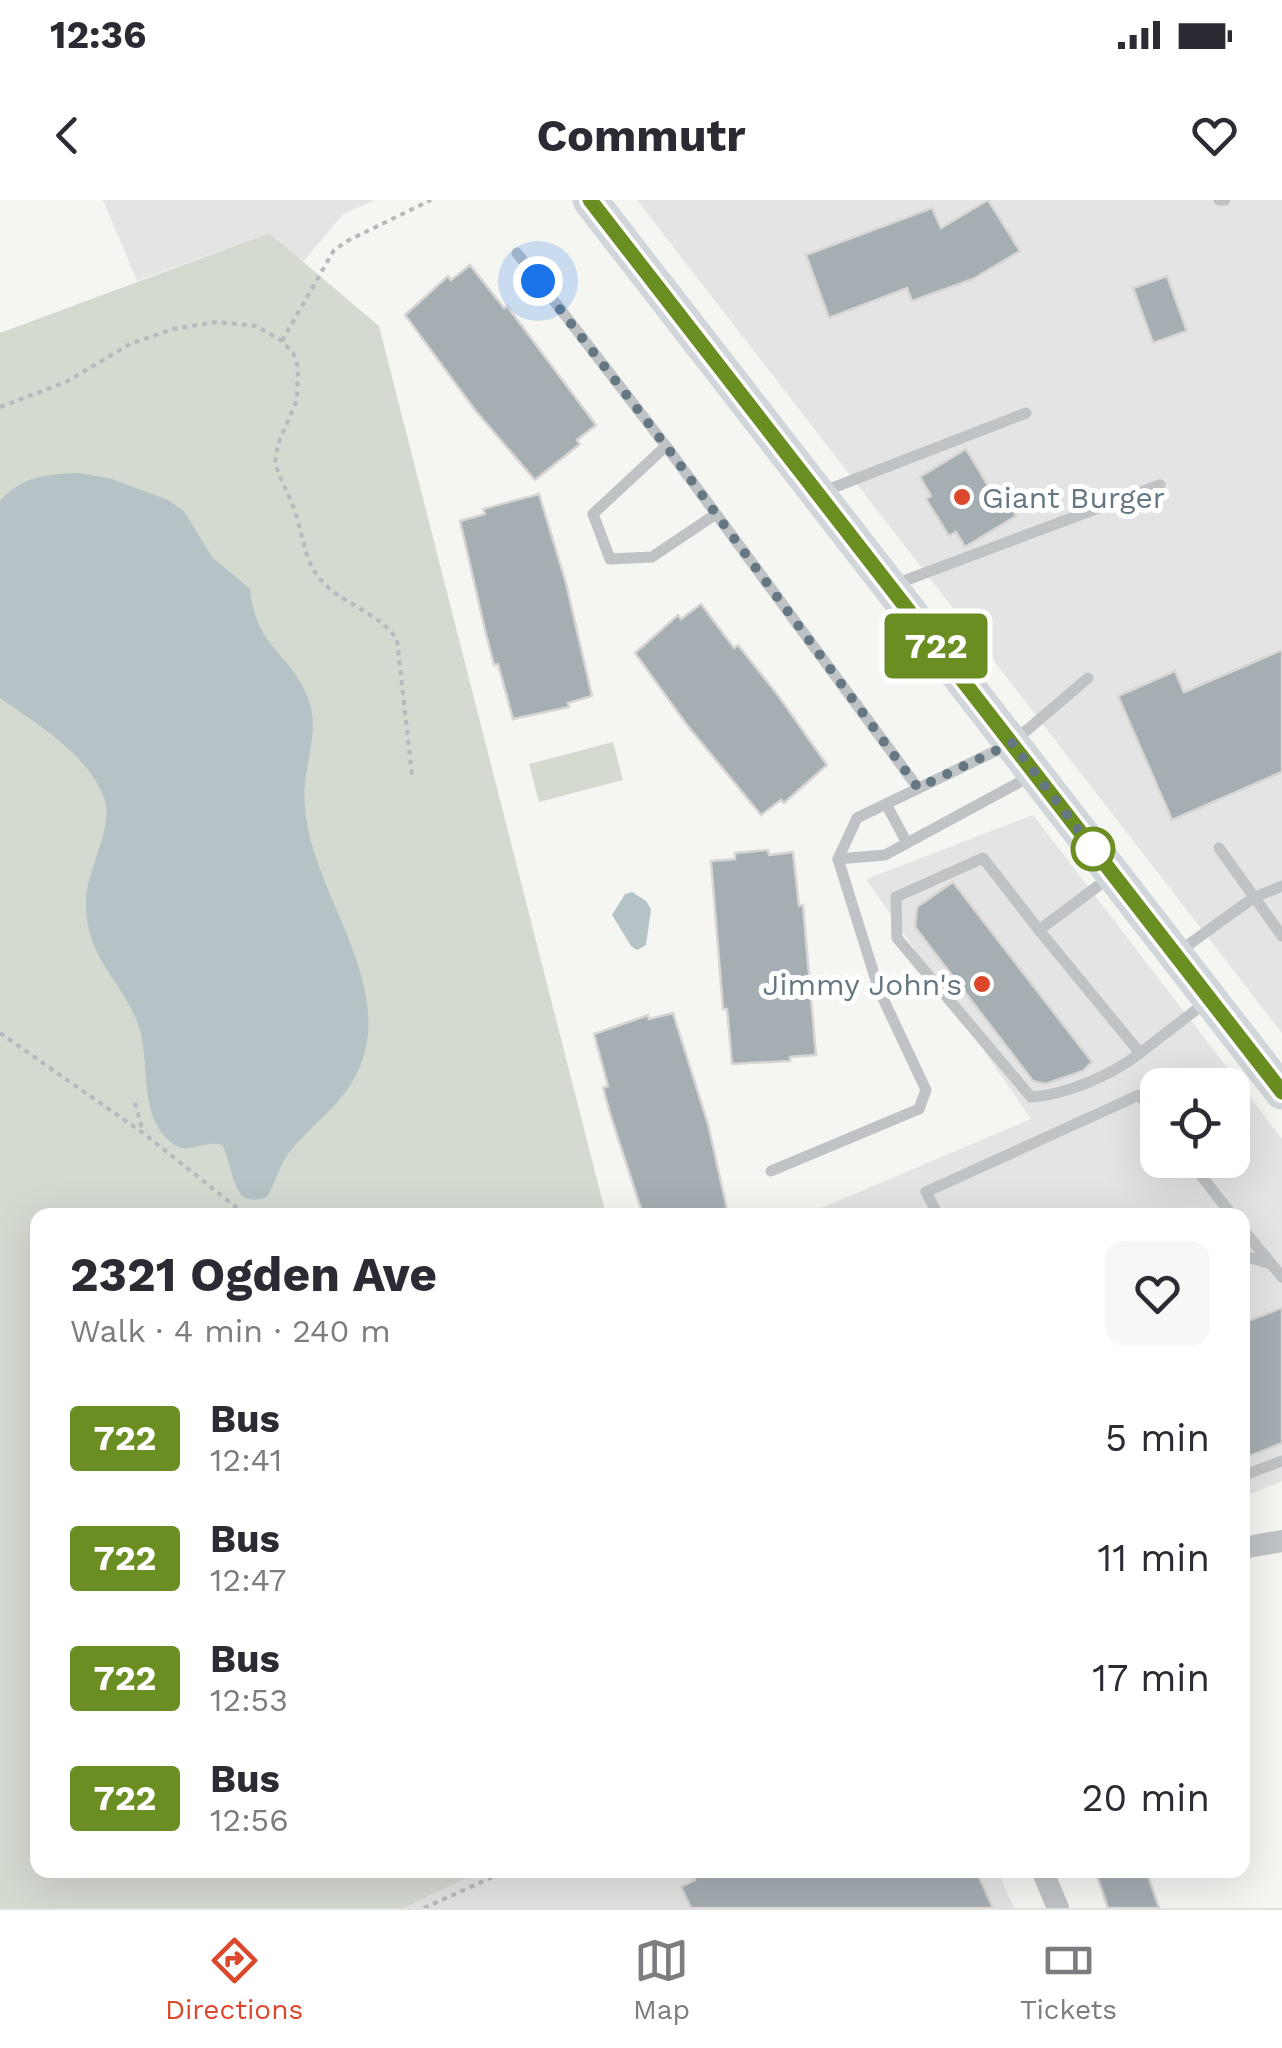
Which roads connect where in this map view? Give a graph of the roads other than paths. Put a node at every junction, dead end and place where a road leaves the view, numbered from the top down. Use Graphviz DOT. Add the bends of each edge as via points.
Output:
graph roads {
  1 [pos="590,200"];
  2 [pos="517,253"];
  3 [pos="1026,414"];
  4 [pos="666,446"];
  5 [pos="1160,486"];
  6 [pos="818,494"];
  7 [pos="716,514"];
  8 [pos="889,586"];
  9 [pos="1088,678"];
  10 [pos="1012,743"];
  11 [pos="1035,774"];
  12 [pos="918,788"];
  13 [pos="886,804"];
  14 [pos="907,842"];
  15 [pos="1219,848"];
  16 [pos="838,859"];
  17 [pos="1113,875"];
  18 [pos="1282,886"];
  19 [pos="1252,898"];
  20 [pos="1039,930"];
  21 [pos="1282,936"];
  22 [pos="1175,954"];
  23 [pos="1210,1000"];
  24 [pos="1140,1054"];
  25 [pos="1282,1092"];
  26 [pos="1140,1096"];
  27 [pos="771,1171"];
  28 [pos="1203,1178"];
  29 [pos="934,1208"];
  30 [pos="1227,1208"];
  31 [pos="1250,1238"];
  32 [pos="1282,1255"];
  33 [pos="1250,1258"];
  34 [pos="1270,1264"];
  35 [pos="1282,1277"];
  36 [pos="1282,1461"];
  37 [pos="1250,1473"];
  38 [pos="1282,1541"];
  39 [pos="1250,1547"];
  40 [pos="1045,1878"];
  41 [pos="1058,1908"];
  1 -- 6 [label="main road"];
  2 -- 4 [label="lane"];
  3 -- 6 [label="lane"];
  4 -- 7 [label="lane"];
  4 -- 7 [label="lane" via="593,514 610,558 652,558"];
  5 -- 8 [label="lane"];
  6 -- 8 [label="main road"];
  7 -- 12 [label="lane"];
  8 -- 10 [label="main road"];
  9 -- 10 [label="lane"];
  10 -- 11 [label="main road"];
  10 -- 12 [label="lane"];
  11 -- 14 [label="lane"];
  11 -- 17 [label="main road"];
  12 -- 13 [label="lane"];
  13 -- 14 [label="lane"];
  13 -- 16 [label="lane" via="856,818"];
  14 -- 16 [label="lane" via="884,855"];
  15 -- 19 [label="lane"];
  16 -- 27 [label="lane" via="879,990 926,1090 919,1110"];
  17 -- 20 [label="lane"];
  17 -- 22 [label="main road"];
  18 -- 19 [label="lane"];
  19 -- 21 [label="lane"];
  19 -- 22 [label="lane"];
  20 -- 24 [label="lane"];
  20 -- 24 [label="lane" via="982,858 896,897 897,938 1030,1097 1052,1096"];
  22 -- 23 [label="main road"];
  23 -- 24 [label="lane"];
  23 -- 25 [label="main road"];
  26 -- 29 [label="lane" via="926,1192"];
  28 -- 30 [label="lane"];
  31 -- 34 [label="lane"];
  32 -- 34 [label="lane"];
  33 -- 34 [label="lane"];
  34 -- 35 [label="lane"];
  36 -- 37 [label="lane"];
  38 -- 39 [label="street"];
  40 -- 41 [label="street"];
}
